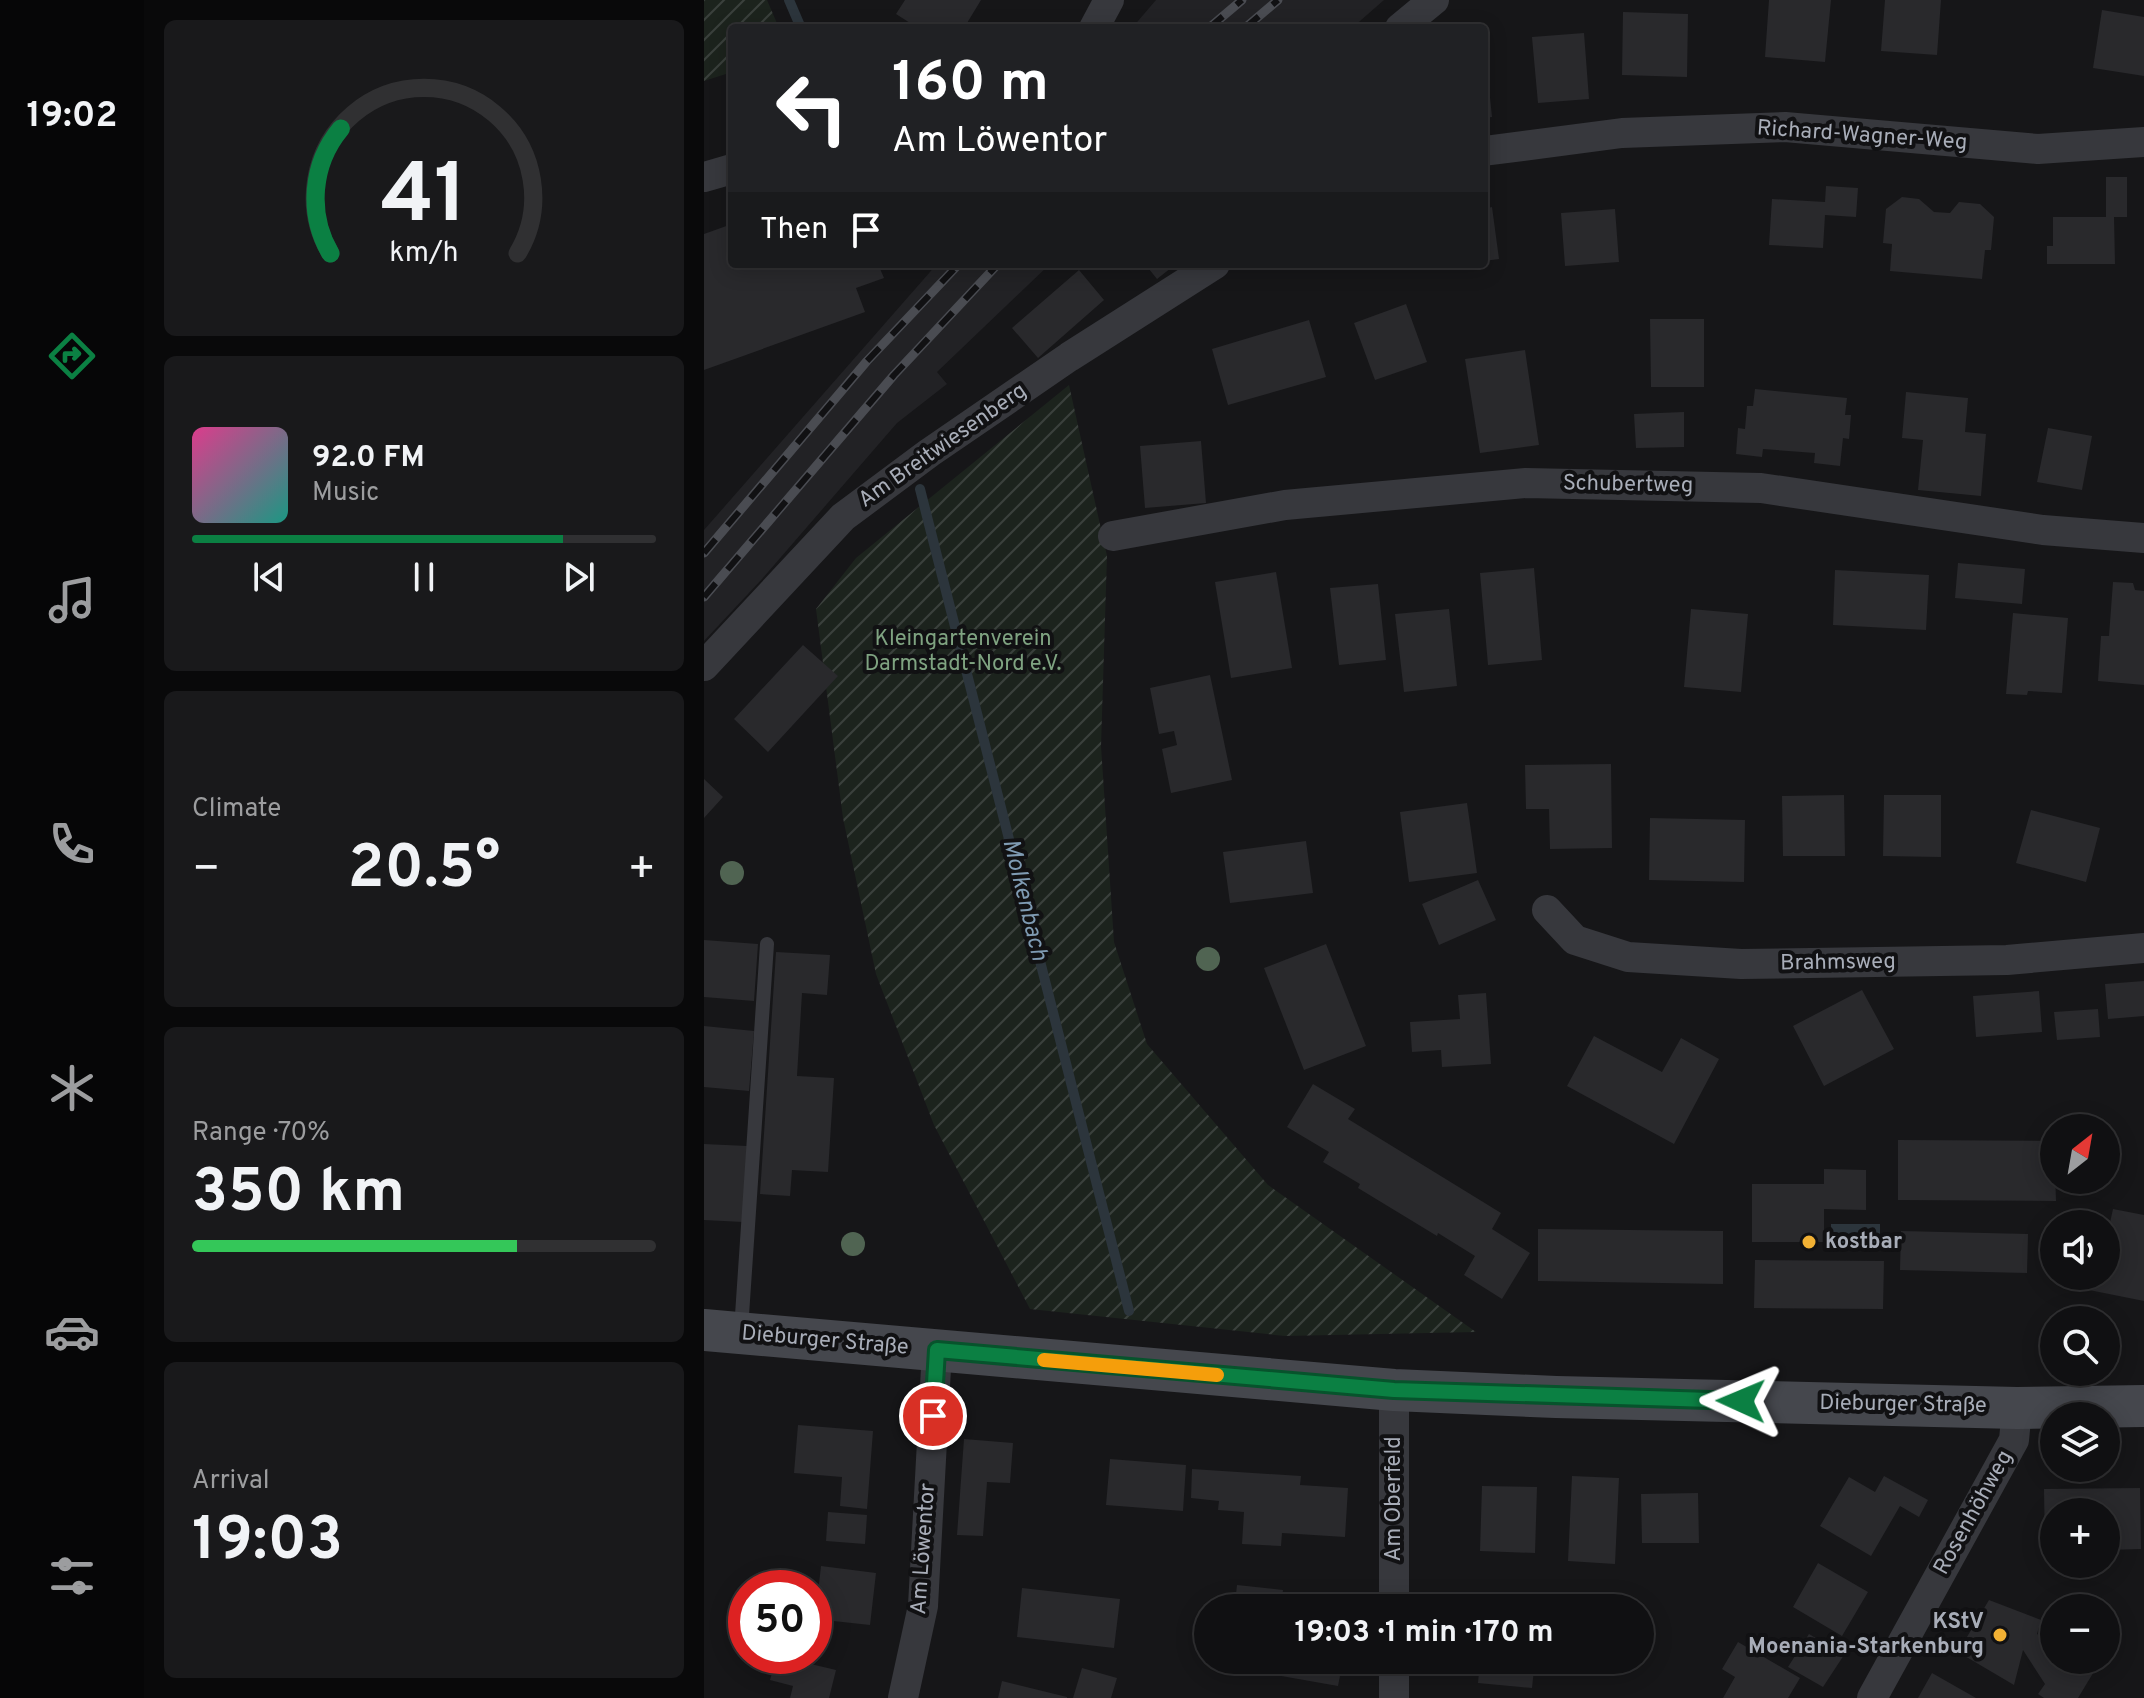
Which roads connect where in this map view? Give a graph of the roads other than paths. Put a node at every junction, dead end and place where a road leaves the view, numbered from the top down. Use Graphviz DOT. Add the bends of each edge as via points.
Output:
graph roads {
  1 [pos="1109,0"];
  2 [pos="1434,0"];
  3 [pos="1096,24"];
  4 [pos="1405,24"];
  5 [pos="2144,142"];
  6 [pos="1488,150"];
  7 [pos="728,170"];
  8 [pos="704,177"];
  9 [pos="1209,268"];
  10 [pos="1113,536"];
  11 [pos="2144,538"];
  12 [pos="704,666"];
  13 [pos="1547,910"];
  14 [pos="767,944"];
  15 [pos="2144,948"];
  16 [pos="723,1332"];
  17 [pos="937,1350"];
  18 [pos="1394,1390"];
  19 [pos="2144,1406"];
  20 [pos="2017,1408"];
  21 [pos="1394,1594"];
  22 [pos="1394,1674"];
  23 [pos="903,1698"];
  24 [pos="1394,1698"];
  25 [pos="1872,1698"];
  1 -- 3 [label="street"];
  2 -- 4 [label="street"];
  5 -- 6 [label="street, Richard-Wagner-Weg" via="2038,149 1785,127 1622,133"];
  7 -- 8 [label="street"];
  9 -- 12 [label="street, Am Breitwiesenberg" via="1056,366 843,517"];
  10 -- 11 [label="street, Schubertweg" via="1285,505 1526,483 1761,488 2043,530"];
  13 -- 15 [label="street, Brahmsweg" via="1575,940 1628,957 1741,964 2007,960"];
  14 -- 16 [label="lane"];
  16 -- 17 [label="main road, Dieburger Straße"];
  17 -- 18 [label="main road, Dieburger Straße"];
  17 -- 23 [label="street, Am Löwentor" via="923,1606"];
  18 -- 20 [label="main road, Dieburger Straße"];
  18 -- 21 [label="street, Am Oberfeld"];
  19 -- 20 [label="main road, Dieburger Straße"];
  20 -- 25 [label="street, Rosenhöhweg" via="2014,1440"];
  22 -- 24 [label="street"];
}
